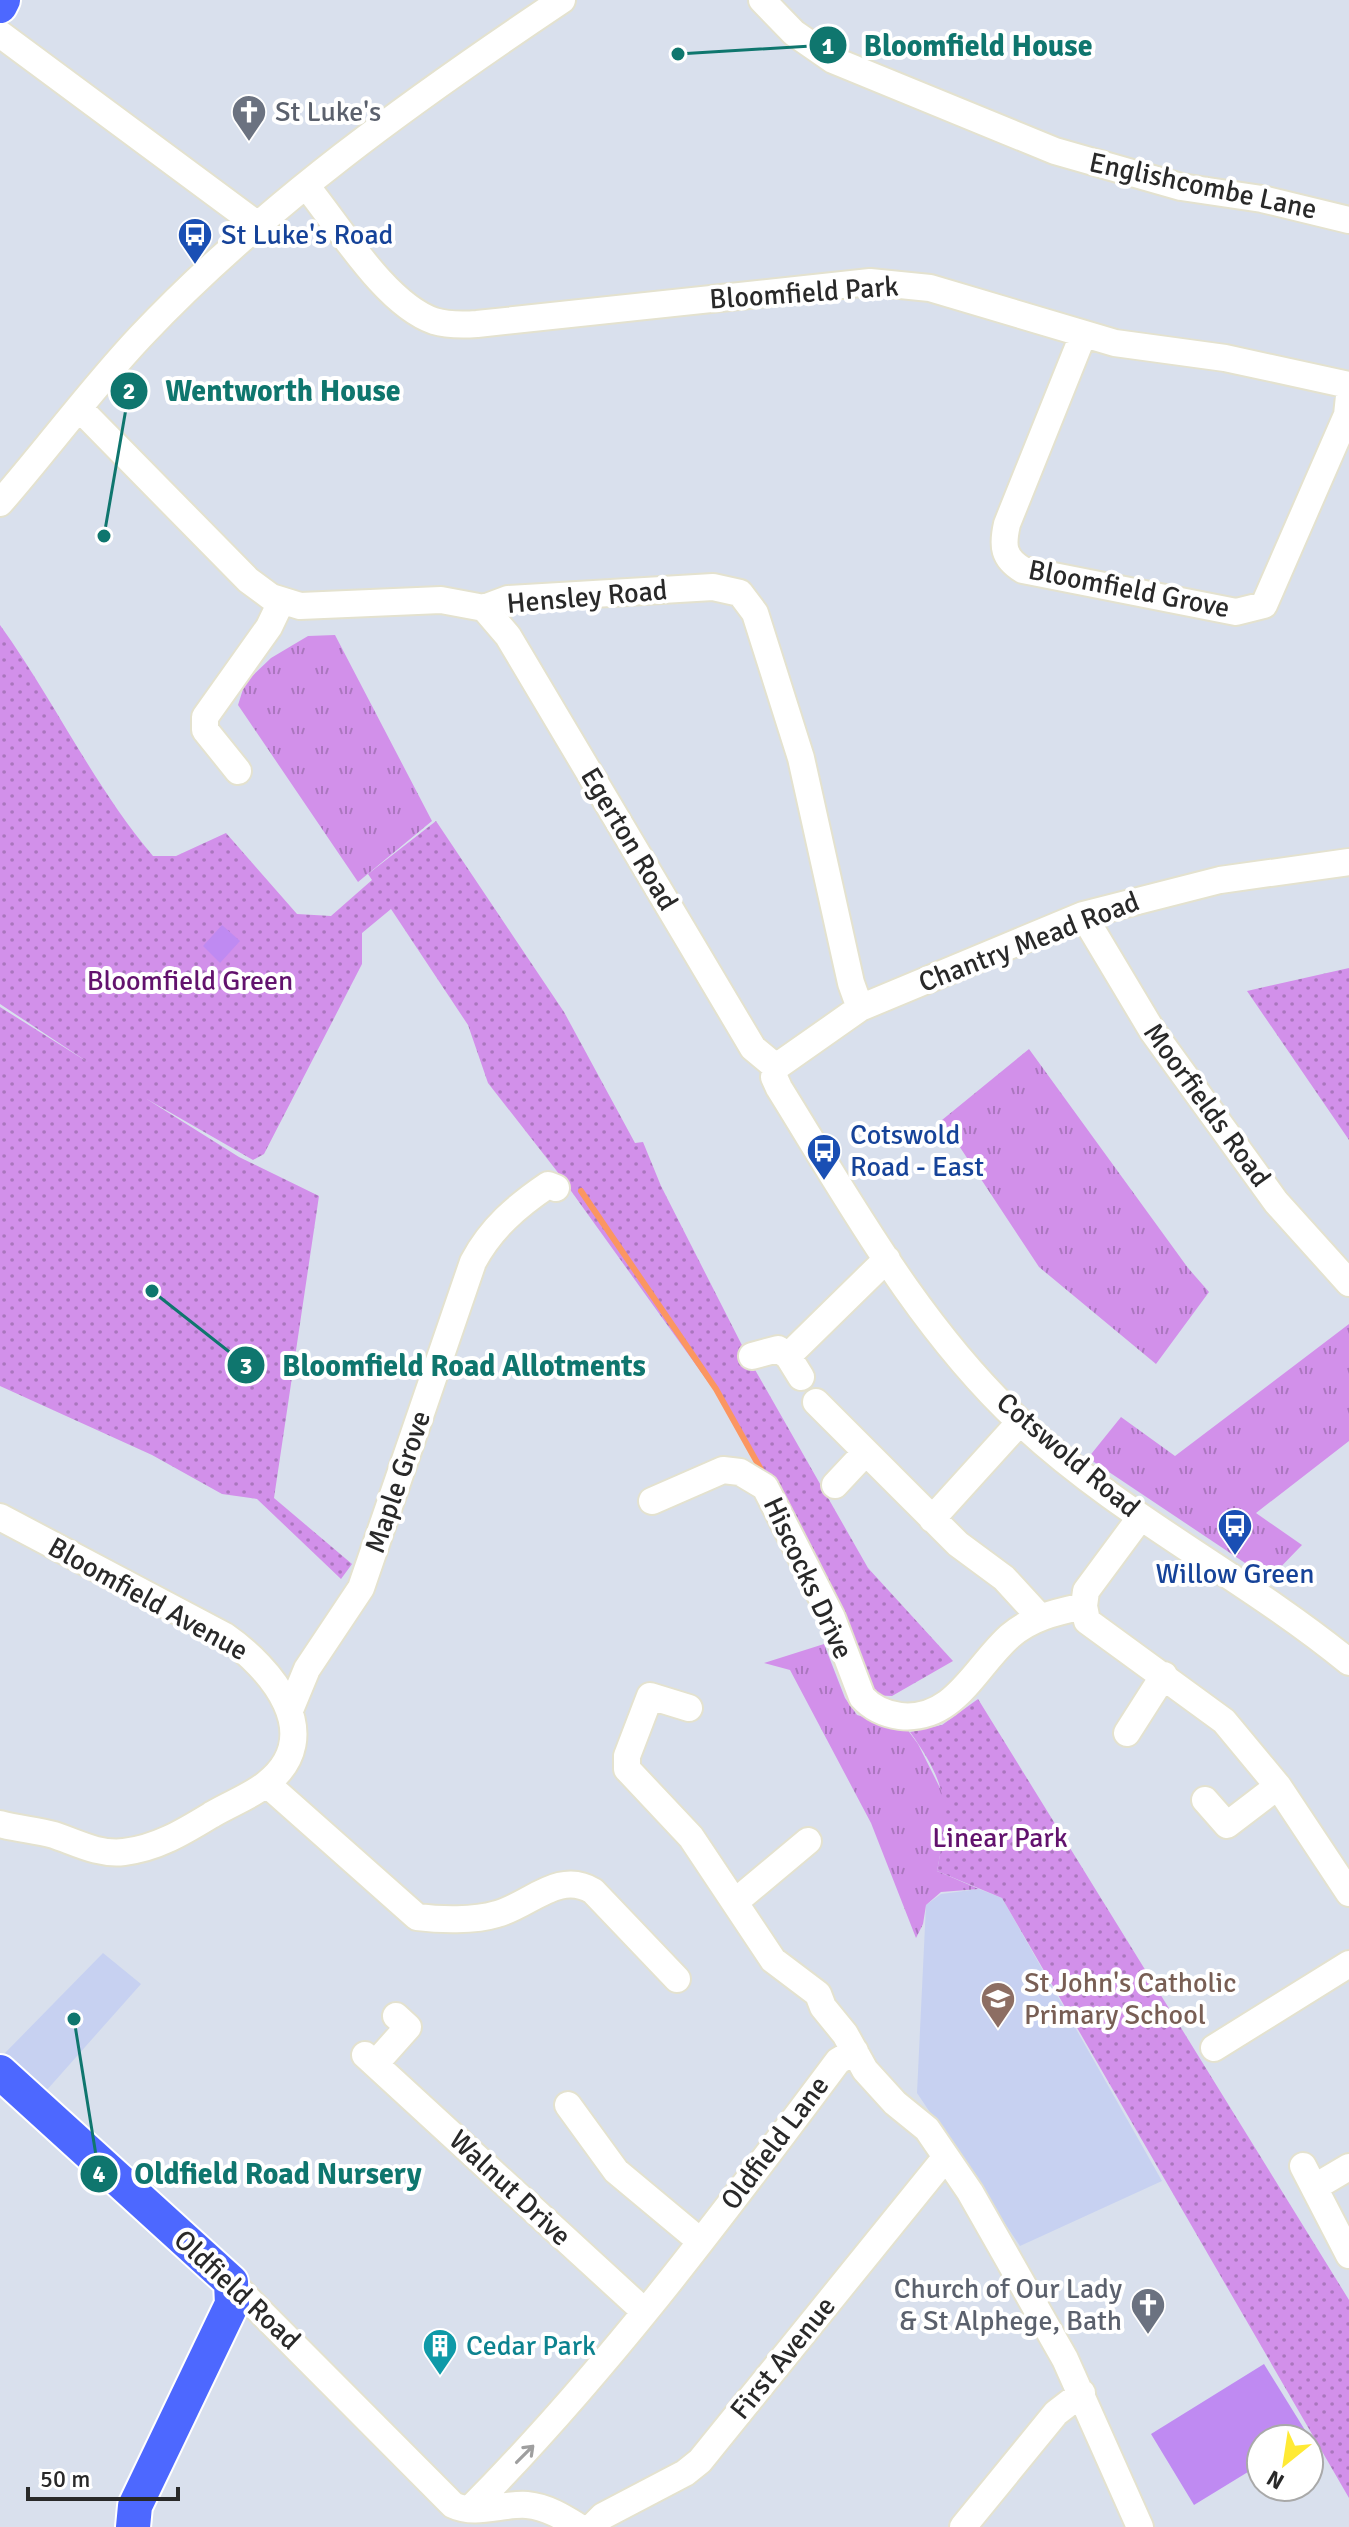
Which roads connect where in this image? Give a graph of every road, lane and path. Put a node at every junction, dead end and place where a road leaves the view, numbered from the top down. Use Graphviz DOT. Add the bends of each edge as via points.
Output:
graph roads {
  1 [pos="3,0"];
  2 [pos="562,0"];
  3 [pos="762,0"];
  4 [pos="0,6"];
  5 [pos="0,34"];
  6 [pos="307,187"];
  7 [pos="1349,220"];
  8 [pos="259,226"];
  9 [pos="1083,335"];
  10 [pos="1349,385"];
  11 [pos="1349,396"];
  12 [pos="80,409"];
  13 [pos="0,503"];
  14 [pos="281,602"];
  15 [pos="484,608"];
  16 [pos="238,771"];
  17 [pos="1349,862"];
  18 [pos="1083,915"];
  19 [pos="860,1008"];
  20 [pos="776,1067"];
  21 [pos="556,1188"];
  22 [pos="887,1259"];
  23 [pos="1349,1283"];
  24 [pos="752,1356"];
  25 [pos="816,1402"];
  26 [pos="1020,1422"];
  27 [pos="864,1454"];
  28 [pos="835,1485"];
  29 [pos="652,1501"];
  30 [pos="0,1517"];
  31 [pos="1140,1518"];
  32 [pos="932,1519"];
  33 [pos="1084,1606"];
  34 [pos="1039,1616"];
  35 [pos="1349,1662"];
  36 [pos="1164,1675"];
  37 [pos="689,1708"];
  38 [pos="290,1710"];
  39 [pos="1127,1733"];
  40 [pos="267,1784"];
  41 [pos="1278,1786"];
  42 [pos="1205,1800"];
  43 [pos="0,1824"];
  44 [pos="808,1841"];
  45 [pos="1349,1893"];
  46 [pos="735,1902"];
  47 [pos="1349,1964"];
  48 [pos="677,1979"];
  49 [pos="396,2016"];
  50 [pos="1214,2048"];
  51 [pos="855,2051"];
  52 [pos="0,2072"];
  53 [pos="566,2106"];
  54 [pos="946,2157"];
  55 [pos="1349,2167"];
  56 [pos="700,2241"];
  57 [pos="1349,2255"];
  58 [pos="231,2282"];
  59 [pos="645,2312"];
  60 [pos="1082,2393"];
  61 [pos="470,2509"];
  62 [pos="133,2527"];
  63 [pos="579,2527"];
  64 [pos="592,2527"];
  65 [pos="963,2527"];
  66 [pos="1140,2527"];
  1 -- 4 [label="main road"];
  2 -- 6 [label="street"];
  3 -- 7 [label="street, Englishcombe Lane" via="794,33 833,60 1055,151 1181,187"];
  5 -- 8 [label="street"];
  6 -- 8 [label="street"];
  6 -- 9 [label="street, Bloomfield Park" via="391,291 434,321 477,324 884,282 930,288"];
  8 -- 12 [label="street" via="140,337"];
  9 -- 10 [label="street, Bloomfield Park"];
  9 -- 11 [label="street, Bloomfield Grove" via="1007,524 1005,553 1023,570 1236,612 1264,605 1347,415"];
  12 -- 13 [label="street"];
  12 -- 14 [label="street, Hensley Road" via="248,580"];
  14 -- 15 [label="street, Hensley Road" via="300,606 441,600"];
  14 -- 16 [label="street" via="205,717 205,730"];
  15 -- 19 [label="street, Hensley Road" via="508,599 539,597 713,587 740,593 755,613 801,758"];
  15 -- 20 [label="street, Egerton Road" via="508,636 753,1048"];
  17 -- 18 [label="street, Chantry Mead Road" via="1220,880"];
  18 -- 19 [label="street, Chantry Mead Road"];
  18 -- 23 [label="street, Moorfields Road" via="1162,1044 1276,1202"];
  19 -- 20 [label="street, Chantry Mead Road"];
  20 -- 22 [label="street, Cotswold Road" via="779,1088"];
  21 -- 38 [label="street, Maple Grove" via="548,1185 525,1200 491,1233 473,1262 361,1588 307,1669"];
  22 -- 24 [label="street" via="794,1367 778,1349"];
  22 -- 26 [label="street, Cotswold Road" via="950,1348"];
  25 -- 27 [label="street"];
  26 -- 31 [label="street, Cotswold Road"];
  26 -- 32 [label="street"];
  27 -- 28 [label="street"];
  27 -- 32 [label="street"];
  29 -- 34 [label="street, Hiscocks Drive" via="723,1470 740,1472 765,1487 832,1618 862,1697 901,1716 928,1715 963,1691 1011,1635"];
  30 -- 38 [label="street, Bloomfield Avenue" via="225,1636 261,1664"];
  31 -- 33 [label="street" via="1096,1574"];
  31 -- 35 [label="street, Cotswold Road" via="1305,1626"];
  32 -- 34 [label="street" via="1004,1578"];
  33 -- 34 [label="street, Hiscocks Drive"];
  33 -- 36 [label="street" via="1087,1621 1099,1633"];
  36 -- 39 [label="street"];
  36 -- 41 [label="street" via="1224,1721"];
  37 -- 46 [label="street" via="650,1696 627,1769 691,1837"];
  38 -- 40 [label="street" via="291,1745"];
  40 -- 43 [label="street" via="168,1841 122,1852"];
  40 -- 48 [label="street" via="417,1917 496,1915 566,1882 580,1883"];
  41 -- 42 [label="street" via="1227,1825"];
  41 -- 45 [label="street"];
  44 -- 46 [label="street"];
  46 -- 51 [label="street, Oldfield Lane" via="773,1960 818,1994"];
  47 -- 50 [label="street"];
  49 -- 59 [label="street, Walnut Drive" via="408,2027 370,2060"];
  51 -- 54 [label="street, Oldfield Lane" via="880,2088 915,2117"];
  51 -- 56 [label="street, Oldfield Lane" via="838,2061"];
  52 -- 58 [label="main road, Oldfield Road"];
  53 -- 56 [label="street" via="616,2171"];
  54 -- 60 [label="street, Oldfield Lane"];
  54 -- 64 [label="street, First Avenue" via="700,2461"];
  55 -- 57 [label="street" via="1309,2177"];
  56 -- 59 [label="street, Oldfield Lane"];
  58 -- 61 [label="street, Oldfield Road" via="443,2497"];
  58 -- 62 [label="main road" via="232,2304 135,2506"];
  61 -- 59 [label="street, Oldfield Lane, one-way" via="537,2442"];
  60 -- 65 [label="street" via="1056,2413"];
  60 -- 66 [label="street, Oldfield Lane"];
  61 -- 63 [label="street" via="526,2505"];
}
